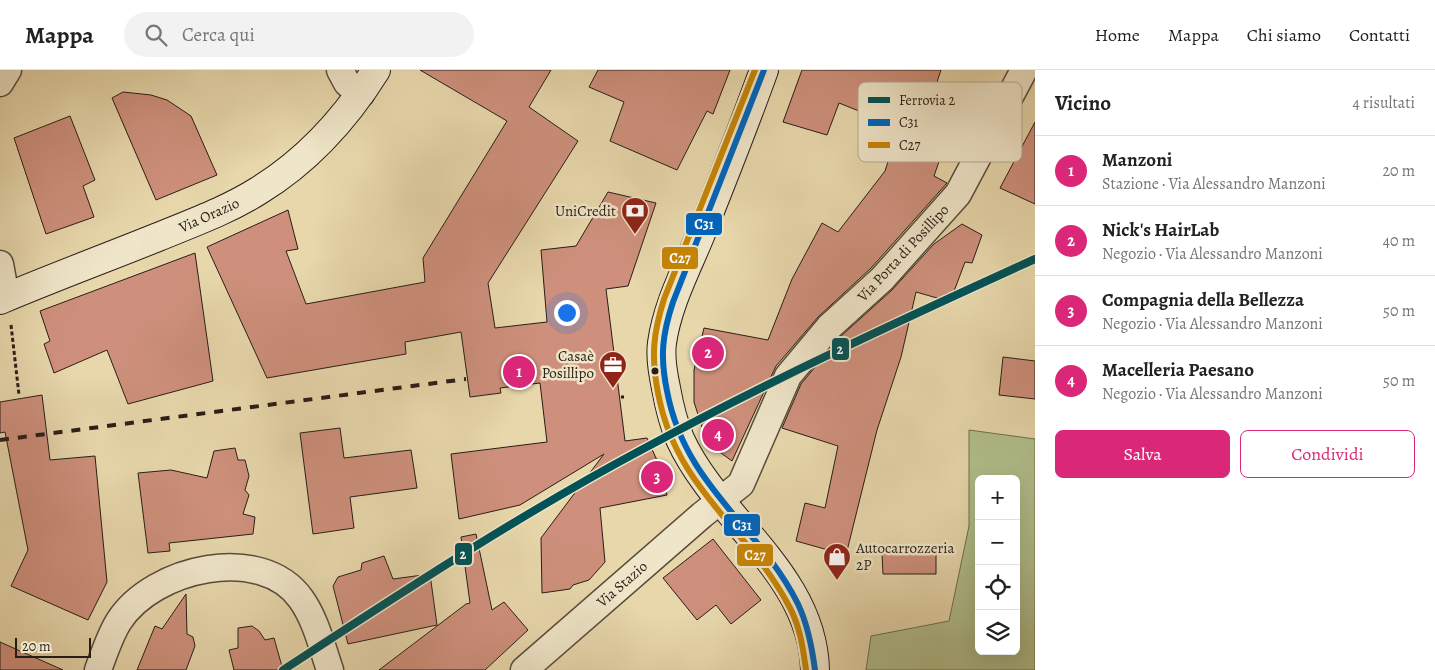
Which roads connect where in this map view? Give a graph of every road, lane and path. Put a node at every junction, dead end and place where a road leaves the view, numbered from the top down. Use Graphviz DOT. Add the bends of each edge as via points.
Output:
graph roads {
  1 [pos="8,70"];
  2 [pos="340,70"];
  3 [pos="376,70"];
  4 [pos="764,70"];
  5 [pos="1024,70"];
  6 [pos="1018,82"];
  7 [pos="0,83"];
  8 [pos="361,94"];
  9 [pos="975,162"];
  10 [pos="0,264"];
  11 [pos="5,305"];
  12 [pos="19,395"];
  13 [pos="721,499"];
  14 [pos="98,670"];
  15 [pos="330,670"];
  16 [pos="524,670"];
  17 [pos="815,670"];
  1 -- 7 [label="street"];
  2 -- 8 [label="street" via="348,83"];
  3 -- 8 [label="street, Via Orazio"];
  4 -- 13 [label="street" via="669,313 662,344 663,374 680,440"];
  5 -- 6 [label="street, Via Porta di Posillipo"];
  8 -- 11 [label="street, Via Orazio" via="328,135 294,166 258,192"];
  9 -- 13 [label="street, Via Porta di Posillipo" via="958,194 882,279 830,327 788,376 741,484"];
  10 -- 11 [label="street"];
  11 -- 12 [label="path"];
  13 -- 16 [label="street, Via Stazio"];
  13 -- 17 [label="street" via="774,565 803,614 815,652"];
  14 -- 15 [label="street" via="119,621 143,596 174,579 205,569 241,567 273,574 301,599 311,616"];
}
